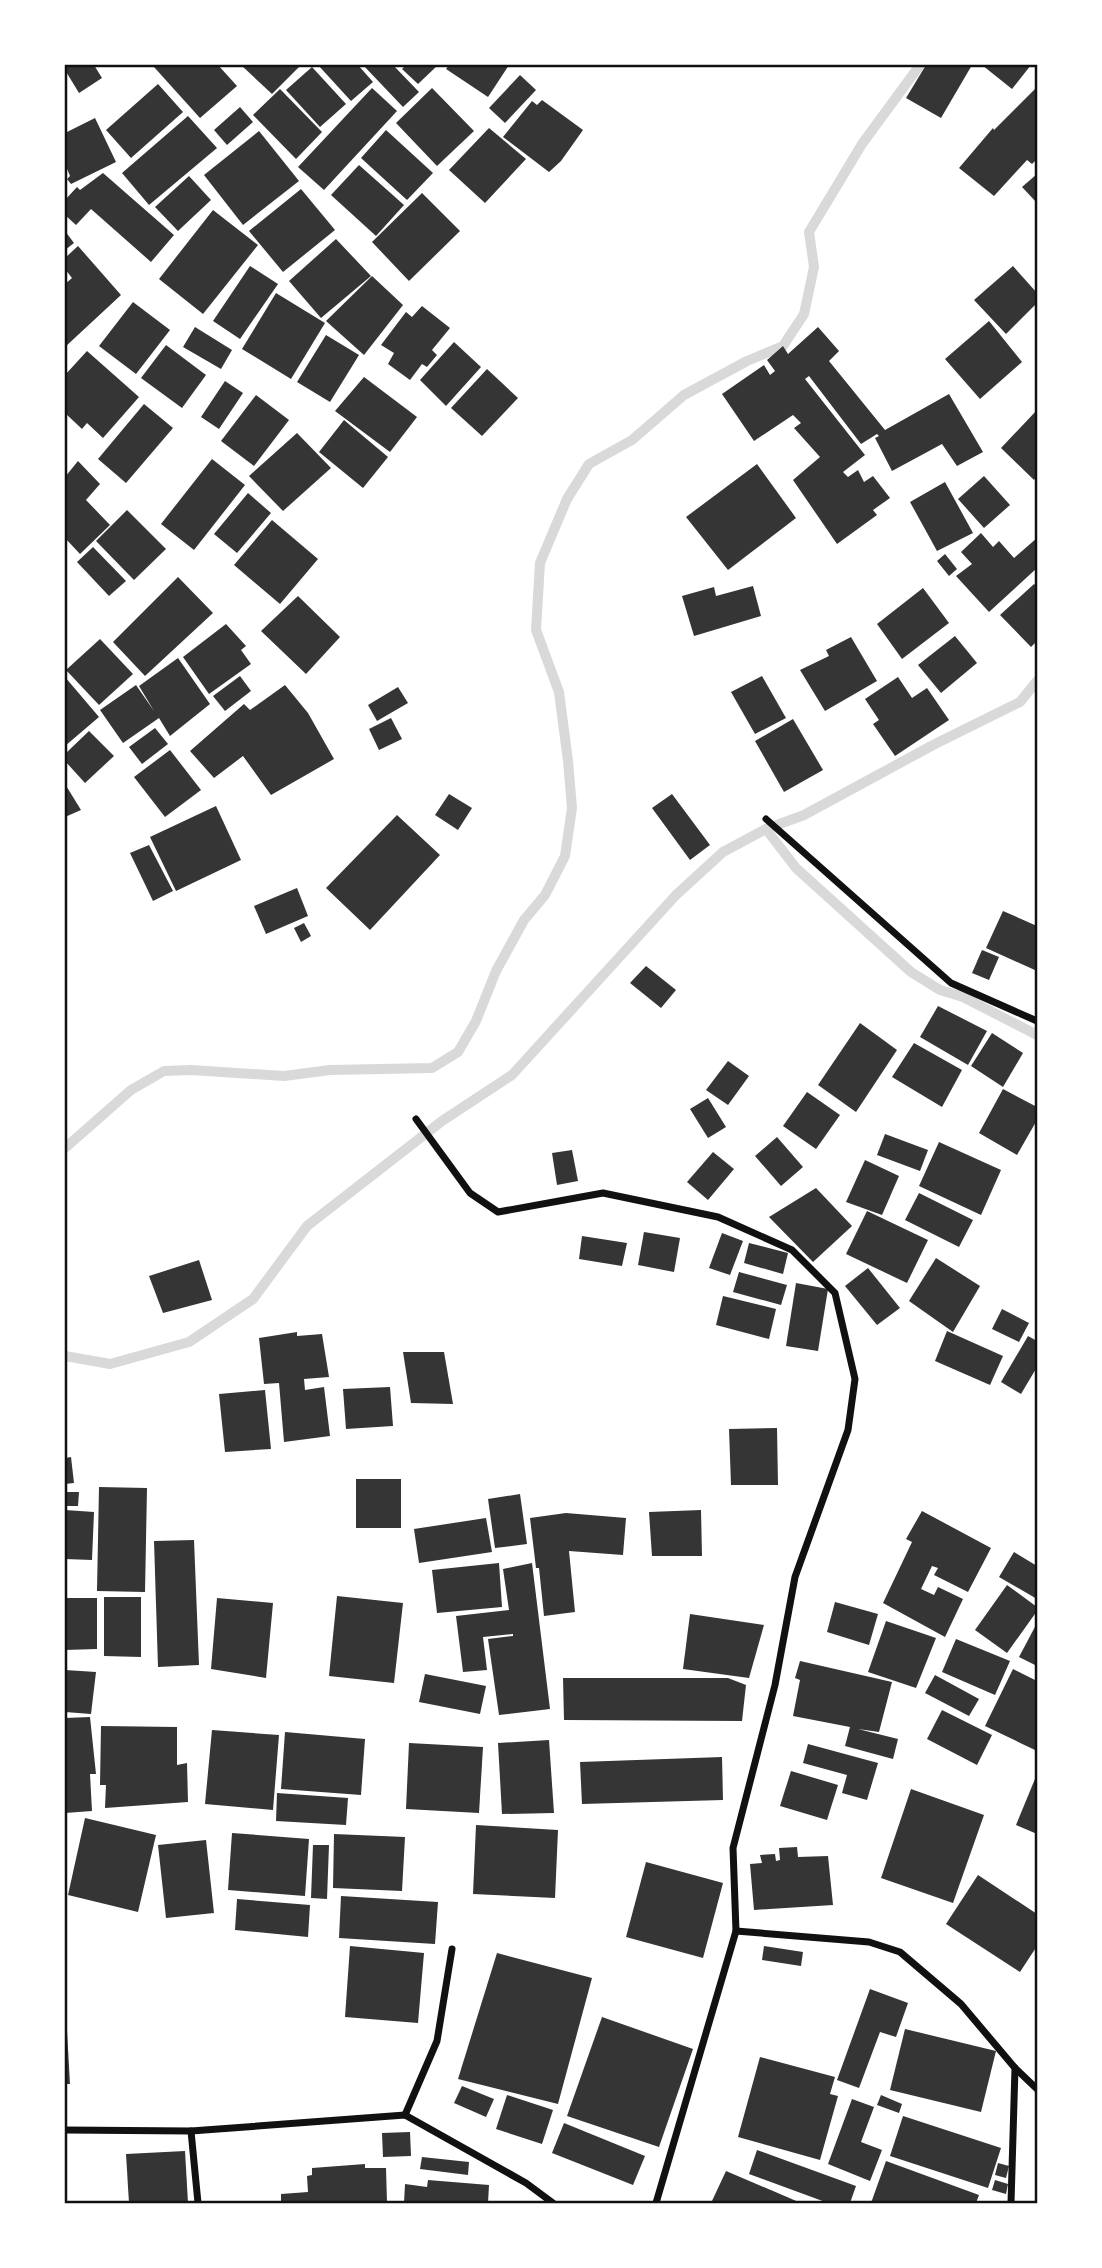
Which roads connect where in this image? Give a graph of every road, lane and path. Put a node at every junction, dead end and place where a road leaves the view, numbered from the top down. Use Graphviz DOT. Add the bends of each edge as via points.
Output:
graph roads {
  1 [pos="766,819"];
  2 [pos="1037,1021"];
  3 [pos="416,1119"];
  4 [pos="736,1931"];
  5 [pos="452,1949"];
  6 [pos="1015,2068"];
  7 [pos="1037,2089"];
  8 [pos="405,2115"];
  9 [pos="65,2130"];
  10 [pos="191,2131"];
  11 [pos="198,2203"];
  12 [pos="553,2203"];
  13 [pos="656,2203"];
  14 [pos="1011,2203"];
  1 -- 2 [label="street" via="951,983"];
  3 -- 4 [label="street" via="470,1193 498,1212 603,1193 718,1217 792,1250 835,1293 855,1379 848,1430 796,1577 775,1685 733,1848"];
  4 -- 6 [label="street" via="869,1942 900,1952 961,2004"];
  4 -- 13 [label="street"];
  5 -- 8 [label="street" via="437,2041"];
  6 -- 7 [label="street"];
  6 -- 14 [label="street"];
  8 -- 10 [label="street"];
  8 -- 12 [label="street"];
  9 -- 10 [label="street"];
  10 -- 11 [label="street"];
}
